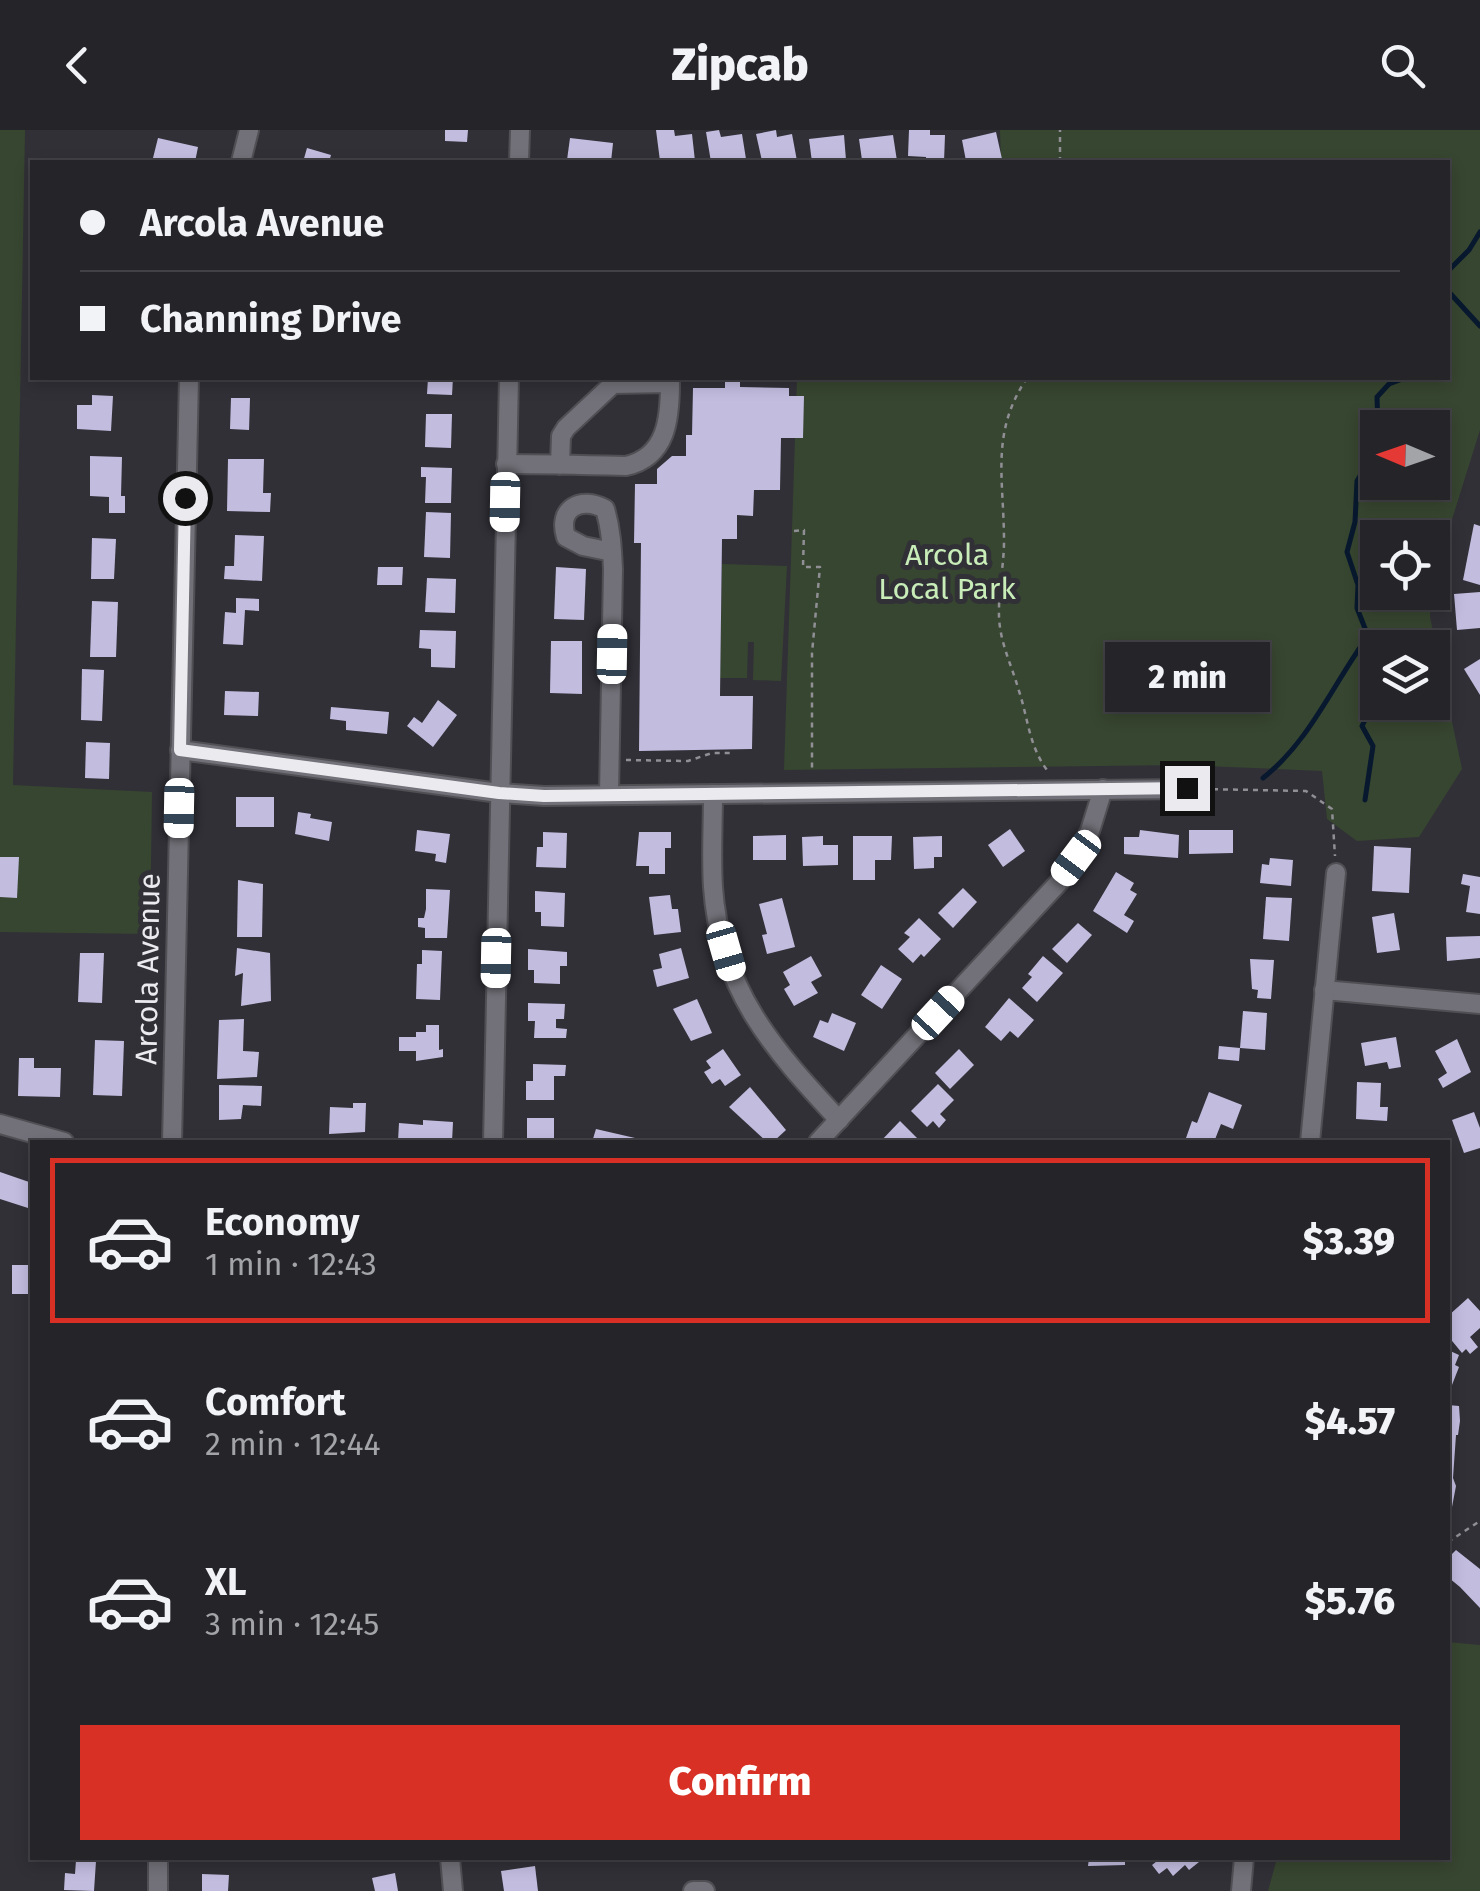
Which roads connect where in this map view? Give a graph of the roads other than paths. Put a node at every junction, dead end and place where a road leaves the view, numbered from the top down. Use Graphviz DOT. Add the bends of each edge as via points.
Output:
graph roads {
  1 [pos="249,130"];
  2 [pos="520,130"];
  3 [pos="242,160"];
  4 [pos="519,160"];
  5 [pos="189,380"];
  6 [pos="509,380"];
  7 [pos="506,464"];
  8 [pos="560,465"];
  9 [pos="612,552"];
  10 [pos="180,750"];
  11 [pos="1187,788"];
  12 [pos="1103,789"];
  13 [pos="499,793"];
  14 [pos="713,794"];
  15 [pos="609,795"];
  16 [pos="1336,873"];
  17 [pos="1324,990"];
  18 [pos="1480,1004"];
  19 [pos="839,1120"];
  20 [pos="0,1124"];
  21 [pos="57,1140"];
  22 [pos="172,1140"];
  23 [pos="493,1140"];
  24 [pos="820,1140"];
  25 [pos="1310,1140"];
  26 [pos="158,1860"];
  27 [pos="450,1860"];
  28 [pos="1244,1860"];
  29 [pos="158,1891"];
  30 [pos="453,1891"];
  31 [pos="693,1891"];
  32 [pos="705,1891"];
  33 [pos="1241,1891"];
  1 -- 3 [label="street"];
  2 -- 4 [label="street"];
  5 -- 10 [label="street, Arcola Avenue"];
  6 -- 7 [label="street"];
  7 -- 8 [label="street"];
  7 -- 13 [label="street"];
  8 -- 8 [label="street" via="626,466 649,456 667,430 670,383 613,384 561,436"];
  9 -- 15 [label="street"];
  10 -- 13 [label="street"];
  10 -- 22 [label="street, Arcola Avenue"];
  11 -- 12 [label="street"];
  12 -- 14 [label="street"];
  12 -- 19 [label="street" via="1090,831 1060,880"];
  13 -- 15 [label="street"];
  13 -- 23 [label="street"];
  14 -- 15 [label="street"];
  14 -- 19 [label="street" via="713,888 732,972 780,1057"];
  16 -- 17 [label="street"];
  17 -- 18 [label="street"];
  17 -- 25 [label="street"];
  19 -- 24 [label="street"];
  20 -- 21 [label="street"];
  26 -- 29 [label="street"];
  27 -- 30 [label="street"];
  28 -- 33 [label="street"];
  31 -- 32 [label="street"];
}
